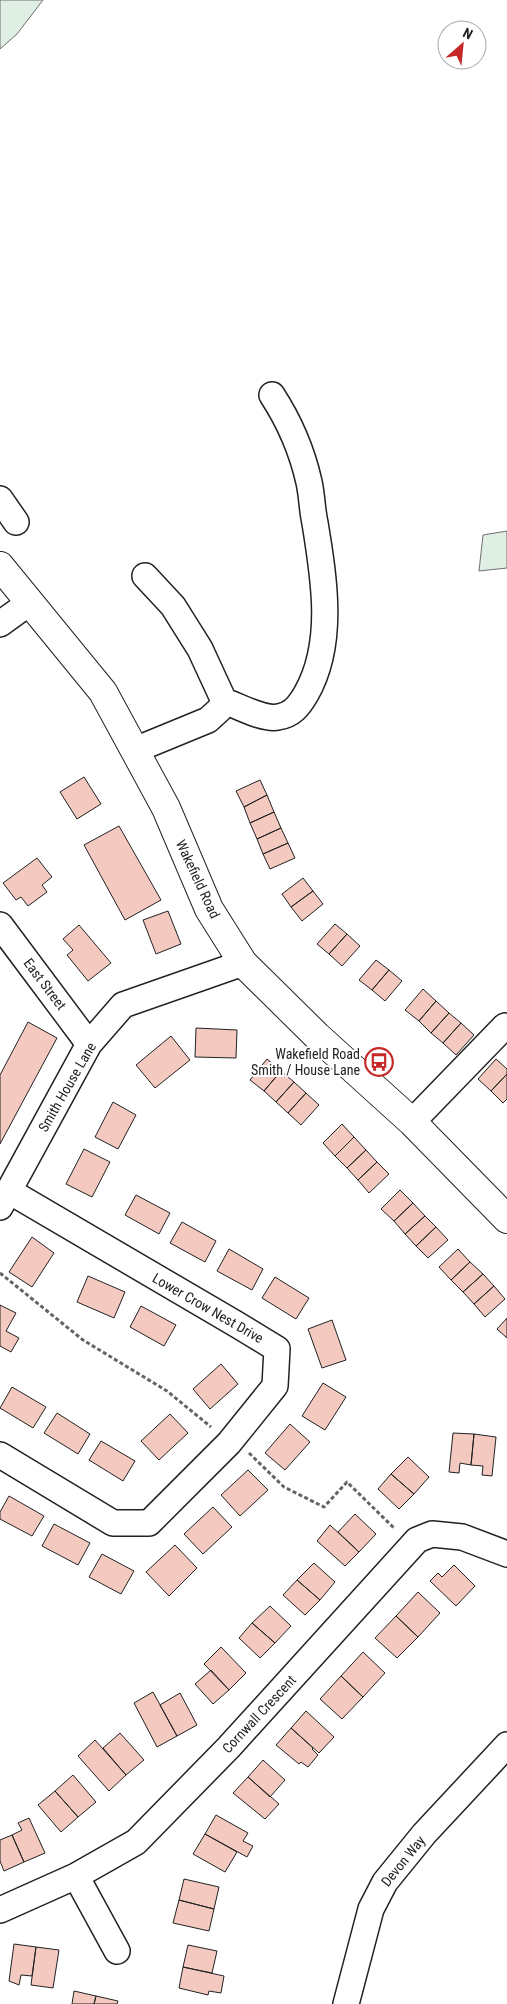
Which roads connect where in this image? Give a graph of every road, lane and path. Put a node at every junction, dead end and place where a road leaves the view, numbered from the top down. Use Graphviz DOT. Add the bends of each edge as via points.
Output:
graph roads {
  1 [pos="272,395"];
  2 [pos="0,499"];
  3 [pos="16,522"];
  4 [pos="0,566"];
  5 [pos="145,576"];
  6 [pos="29,603"];
  7 [pos="0,624"];
  8 [pos="224,701"];
  9 [pos="136,750"];
  10 [pos="0,925"];
  11 [pos="243,963"];
  12 [pos="507,1027"];
  13 [pos="89,1044"];
  14 [pos="412,1122"];
  15 [pos="4,1199"];
  16 [pos="507,1219"];
  17 [pos="0,1274"];
  18 [pos="229,1443"];
  19 [pos="0,1455"];
  20 [pos="412,1546"];
  21 [pos="507,1554"];
  22 [pos="507,1745"];
  23 [pos="76,1876"];
  24 [pos="0,1910"];
  25 [pos="117,1951"];
  26 [pos="346,2004"];
  1 -- 8 [label="street" via="293,435 309,482 324,592 320,655 317,671 305,696 294,711 286,715 262,717"];
  2 -- 3 [label="street"];
  4 -- 6 [label="main road, Wakefield Road"];
  5 -- 8 [label="street" via="173,606 200,649"];
  6 -- 7 [label="street"];
  6 -- 9 [label="main road, Wakefield Road" via="103,692"];
  8 -- 9 [label="street" via="208,720"];
  9 -- 11 [label="main road, Wakefield Road" via="166,808 209,909"];
  10 -- 13 [label="street, East Street"];
  11 -- 13 [label="street, Smith House Lane" via="124,1005"];
  11 -- 14 [label="main road, Wakefield Road"];
  12 -- 14 [label="street"];
  13 -- 15 [label="street, Smith House Lane"];
  14 -- 16 [label="main road, Wakefield Road"];
  15 -- 18 [label="street, Lower Crow Nest Drive" via="277,1349 274,1386"];
  17 -- 18 [label="path" via="83,1340 167,1391"];
  18 -- 19 [label="street, Lower Crow Nest Drive" via="149,1523 113,1523"];
  18 -- 20 [label="path" via="244,1448 284,1487 324,1507 347,1482"];
  20 -- 21 [label="street, Cornwall Crescent" via="417,1540 432,1534 462,1537"];
  20 -- 23 [label="street, Cornwall Crescent" via="155,1824 136,1842"];
  22 -- 26 [label="street, Devon Way" via="424,1834 376,1895"];
  23 -- 24 [label="street, Cornwall Crescent"];
  23 -- 25 [label="street"];
}
